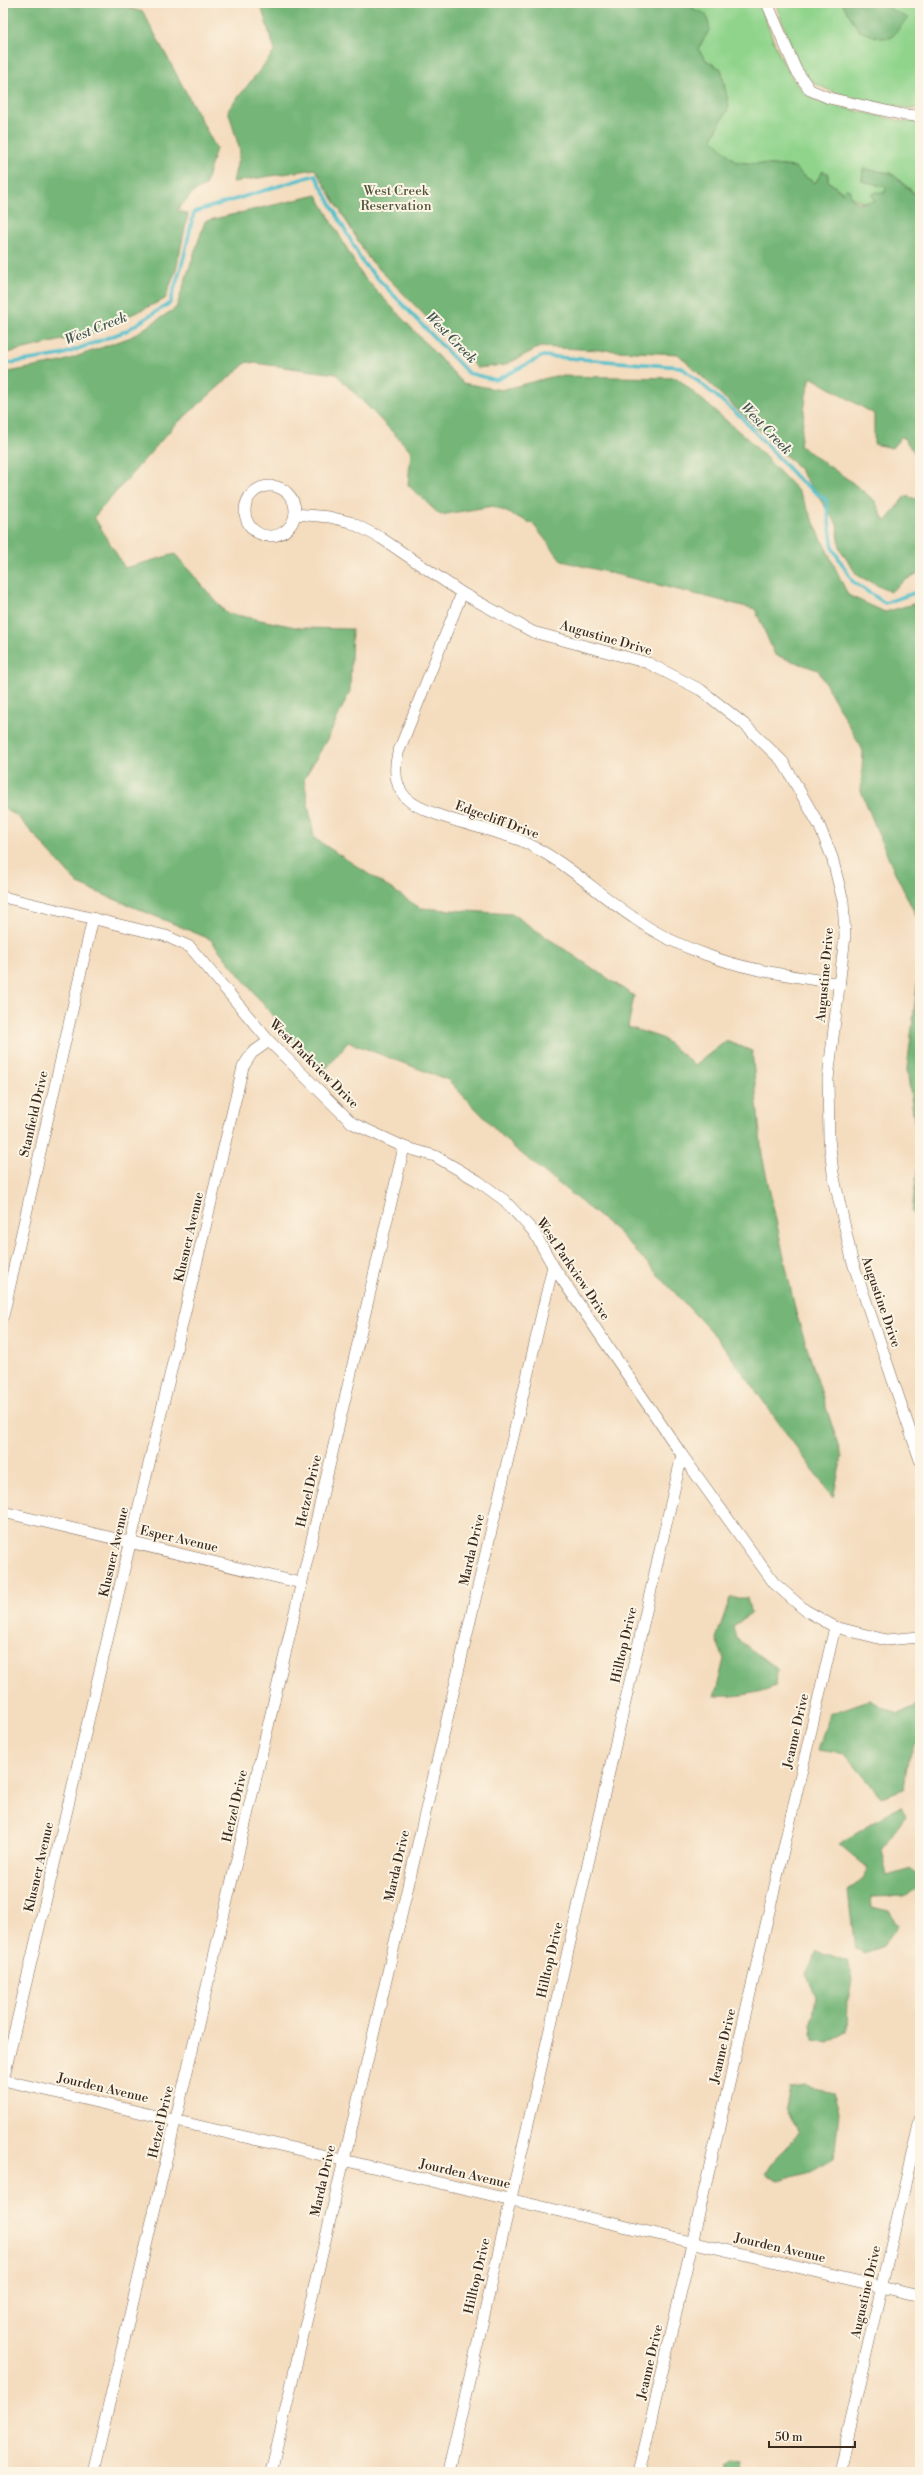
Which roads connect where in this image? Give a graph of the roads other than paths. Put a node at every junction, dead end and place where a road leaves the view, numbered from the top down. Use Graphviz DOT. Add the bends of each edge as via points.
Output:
graph roads {
  1 [pos="767,3"];
  2 [pos="920,116"];
  3 [pos="295,514"];
  4 [pos="462,593"];
  5 [pos="3,897"];
  6 [pos="93,918"];
  7 [pos="840,984"];
  8 [pos="269,1041"];
  9 [pos="404,1146"];
  10 [pos="553,1266"];
  11 [pos="3,1316"];
  12 [pos="682,1455"];
  13 [pos="920,1460"];
  14 [pos="3,1512"];
  15 [pos="131,1542"];
  16 [pos="302,1583"];
  17 [pos="835,1627"];
  18 [pos="920,1637"];
  19 [pos="3,2080"];
  20 [pos="920,2119"];
  21 [pos="176,2120"];
  22 [pos="342,2160"];
  23 [pos="509,2198"];
  24 [pos="692,2241"];
  25 [pos="882,2286"];
  26 [pos="920,2296"];
  27 [pos="93,2472"];
  28 [pos="271,2472"];
  29 [pos="448,2472"];
  30 [pos="639,2472"];
  31 [pos="839,2472"];
  1 -- 2 [label="street" via="796,70 810,90 829,98 904,115"];
  3 -- 3 [label="street" via="293,501 273,486 254,492 246,502 248,524 260,534 268,536 282,533 288,528"];
  3 -- 4 [label="street, Augustine Drive" via="350,522 381,538"];
  4 -- 7 [label="street, Augustine Drive" via="532,632 648,663 701,690 744,724 783,762 819,825 832,857 843,901 844,936"];
  4 -- 7 [label="street, Edgecliff Drive" via="398,753 396,780 406,798 424,809 492,830 541,850 576,872 634,918 665,938 739,964"];
  5 -- 6 [label="street, West Parkview Drive"];
  6 -- 8 [label="street, West Parkview Drive" via="166,936 190,948"];
  6 -- 11 [label="street, Stanfield Drive"];
  7 -- 13 [label="street, Augustine Drive" via="828,1079 829,1139 833,1173 852,1260"];
  8 -- 9 [label="street, West Parkview Drive" via="352,1123"];
  8 -- 15 [label="street, Klusner Avenue" via="252,1053 243,1067"];
  9 -- 10 [label="street, West Parkview Drive" via="435,1156 478,1181 504,1200 534,1232"];
  9 -- 16 [label="street, Hetzel Drive"];
  10 -- 12 [label="street, West Parkview Drive"];
  10 -- 22 [label="street, Marda Drive"];
  12 -- 17 [label="street, West Parkview Drive" via="774,1583 805,1610"];
  12 -- 23 [label="street, Hilltop Drive"];
  14 -- 15 [label="street, Esper Avenue"];
  15 -- 16 [label="street, Esper Avenue"];
  15 -- 19 [label="street, Klusner Avenue"];
  16 -- 21 [label="street, Hetzel Drive"];
  17 -- 18 [label="street, West Parkview Drive" via="886,1640"];
  17 -- 24 [label="street, Jeanne Drive"];
  19 -- 21 [label="street, Jourden Avenue"];
  20 -- 25 [label="street, Augustine Drive"];
  21 -- 22 [label="street, Jourden Avenue"];
  21 -- 27 [label="street, Hetzel Drive"];
  22 -- 23 [label="street, Jourden Avenue"];
  22 -- 28 [label="street, Marda Drive"];
  23 -- 24 [label="street, Jourden Avenue"];
  23 -- 29 [label="street, Hilltop Drive"];
  24 -- 25 [label="street, Jourden Avenue"];
  24 -- 30 [label="street, Jeanne Drive"];
  25 -- 26 [label="street, Jourden Avenue"];
  25 -- 31 [label="street, Augustine Drive"];
}
